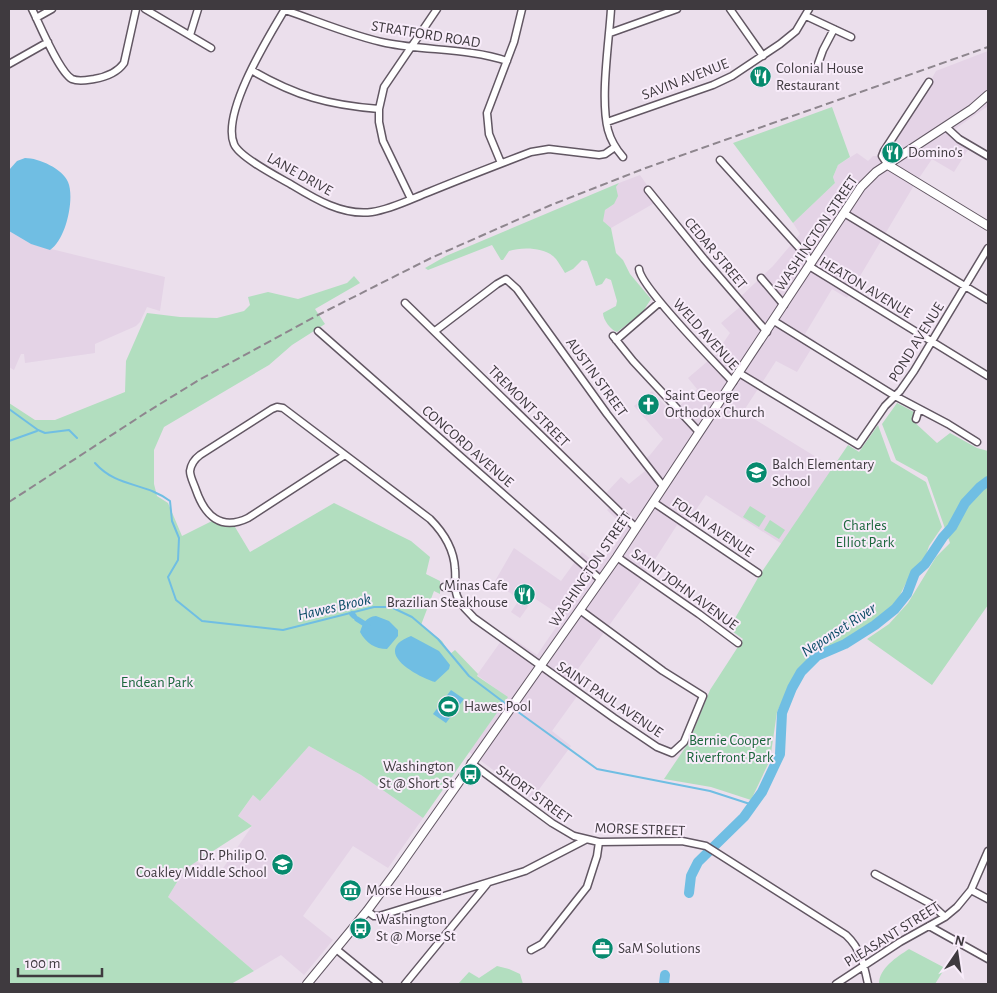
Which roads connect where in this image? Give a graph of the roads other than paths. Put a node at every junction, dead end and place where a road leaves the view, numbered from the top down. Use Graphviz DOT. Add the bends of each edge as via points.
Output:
graph roads {
  1 [pos="32,9"];
  2 [pos="52,9"];
  3 [pos="136,9"];
  4 [pos="146,9"];
  5 [pos="198,9"];
  6 [pos="285,9"];
  7 [pos="437,9"];
  8 [pos="522,9"];
  9 [pos="611,9"];
  10 [pos="677,9"];
  11 [pos="730,9"];
  12 [pos="809,9"];
  13 [pos="806,16"];
  14 [pos="36,18"];
  15 [pos="834,29"];
  16 [pos="610,33"];
  17 [pos="190,35"];
  18 [pos="850,37"];
  19 [pos="48,42"];
  20 [pos="412,47"];
  21 [pos="211,48"];
  22 [pos="763,56"];
  23 [pos="508,61"];
  24 [pos="9,64"];
  25 [pos="818,64"];
  26 [pos="251,70"];
  27 [pos="929,82"];
  28 [pos="988,95"];
  29 [pos="379,109"];
  30 [pos="607,122"];
  31 [pos="946,127"];
  32 [pos="614,147"];
  33 [pos="988,156"];
  34 [pos="623,157"];
  35 [pos="720,160"];
  36 [pos="501,163"];
  37 [pos="888,165"];
  38 [pos="648,190"];
  39 [pos="411,199"];
  40 [pos="844,213"];
  41 [pos="988,226"];
  42 [pos="988,248"];
  43 [pos="810,264"];
  44 [pos="639,269"];
  45 [pos="761,278"];
  46 [pos="966,286"];
  47 [pos="988,300"];
  48 [pos="405,302"];
  49 [pos="660,302"];
  50 [pos="784,304"];
  51 [pos="774,321"];
  52 [pos="435,331"];
  53 [pos="318,332"];
  54 [pos="767,332"];
  55 [pos="932,342"];
  56 [pos="739,373"];
  57 [pos="988,376"];
  58 [pos="733,382"];
  59 [pos="895,396"];
  60 [pos="919,409"];
  61 [pos="916,419"];
  62 [pos="699,432"];
  63 [pos="977,442"];
  64 [pos="345,455"];
  65 [pos="663,486"];
  66 [pos="653,502"];
  67 [pos="635,527"];
  68 [pos="617,556"];
  69 [pos="758,573"];
  70 [pos="601,580"];
  71 [pos="444,587"];
  72 [pos="456,588"];
  73 [pos="580,610"];
  74 [pos="738,643"];
  75 [pos="540,666"];
  76 [pos="471,764"];
  77 [pos="585,840"];
  78 [pos="599,842"];
  79 [pos="988,851"];
  80 [pos="875,874"];
  81 [pos="488,883"];
  82 [pos="971,890"];
  83 [pos="988,899"];
  84 [pos="366,911"];
  85 [pos="945,917"];
  86 [pos="929,926"];
  87 [pos="336,949"];
  88 [pos="531,950"];
  89 [pos="988,959"];
  90 [pos="864,964"];
  91 [pos="307,984"];
  92 [pos="379,984"];
  93 [pos="405,984"];
  94 [pos="836,984"];
  95 [pos="868,984"];
  1 -- 14 [label="street"];
  2 -- 14 [label="street"];
  3 -- 19 [label="street" via="124,63 114,73 102,78 80,81 69,77"];
  4 -- 17 [label="street"];
  5 -- 17 [label="street"];
  6 -- 20 [label="street, STRATFORD ROAD" via="366,38"];
  6 -- 26 [label="street, LANE DRIVE"];
  7 -- 20 [label="street"];
  8 -- 23 [label="street"];
  9 -- 16 [label="street"];
  10 -- 16 [label="street"];
  11 -- 22 [label="street"];
  12 -- 13 [label="street, SAVIN AVENUE"];
  13 -- 15 [label="street"];
  13 -- 22 [label="street, SAVIN AVENUE" via="796,31"];
  14 -- 19 [label="street"];
  15 -- 18 [label="street"];
  15 -- 25 [label="street"];
  16 -- 30 [label="street"];
  17 -- 21 [label="street"];
  19 -- 24 [label="street"];
  20 -- 23 [label="street, STRATFORD ROAD"];
  20 -- 29 [label="street" via="384,87"];
  22 -- 30 [label="street, SAVIN AVENUE" via="713,85"];
  23 -- 36 [label="street" via="487,113 489,134"];
  26 -- 29 [label="street" via="316,100"];
  26 -- 39 [label="street, LANE DRIVE" via="234,110 232,125 234,144 251,160 317,200 341,209 372,212"];
  27 -- 37 [label="street" via="884,150 882,156"];
  28 -- 31 [label="main road, WASHINGTON STREET"];
  29 -- 39 [label="street" via="383,141"];
  30 -- 32 [label="street"];
  31 -- 33 [label="street"];
  31 -- 37 [label="main road, WASHINGTON STREET"];
  32 -- 34 [label="street"];
  32 -- 36 [label="street, LANE DRIVE" via="599,155 549,148"];
  35 -- 43 [label="street, HEATON AVENUE"];
  36 -- 39 [label="street, LANE DRIVE"];
  37 -- 40 [label="main road, WASHINGTON STREET" via="866,181"];
  37 -- 41 [label="main road"];
  38 -- 54 [label="street, CEDAR STREET"];
  40 -- 43 [label="main road, WASHINGTON STREET"];
  40 -- 46 [label="street"];
  42 -- 46 [label="street, POND AVENUE"];
  43 -- 50 [label="main road, WASHINGTON STREET"];
  43 -- 55 [label="street, HEATON AVENUE"];
  44 -- 49 [label="street, WELD AVENUE" via="641,278"];
  45 -- 50 [label="street"];
  46 -- 47 [label="street"];
  46 -- 55 [label="street, POND AVENUE"];
  48 -- 52 [label="street, TREMONT STREET"];
  49 -- 58 [label="street, WELD AVENUE"];
  49 -- 62 [label="street" via="614,338"];
  50 -- 51 [label="main road, WASHINGTON STREET"];
  51 -- 54 [label="main road, WASHINGTON STREET"];
  51 -- 59 [label="street"];
  52 -- 65 [label="street, AUSTIN STREET" via="497,284 506,280 511,283"];
  52 -- 67 [label="street, TREMONT STREET"];
  53 -- 70 [label="street, CONCORD AVENUE"];
  54 -- 56 [label="main road, WASHINGTON STREET"];
  55 -- 57 [label="street, HEATON AVENUE"];
  55 -- 59 [label="street, POND AVENUE"];
  56 -- 58 [label="main road, WASHINGTON STREET"];
  56 -- 59 [label="street, POND AVENUE" via="858,445"];
  58 -- 62 [label="main road, WASHINGTON STREET"];
  59 -- 60 [label="street"];
  60 -- 61 [label="street"];
  60 -- 63 [label="street"];
  62 -- 65 [label="main road, WASHINGTON STREET"];
  64 -- 64 [label="street" via="283,408 277,407 200,454 190,472 198,496 211,515 222,522 237,524"];
  64 -- 72 [label="street" via="439,528 453,555"];
  65 -- 66 [label="main road, WASHINGTON STREET"];
  66 -- 67 [label="main road, WASHINGTON STREET"];
  66 -- 69 [label="street, FOLAN AVENUE"];
  67 -- 68 [label="main road, WASHINGTON STREET"];
  68 -- 70 [label="main road, WASHINGTON STREET"];
  68 -- 74 [label="street, SAINT JOHN AVENUE"];
  70 -- 73 [label="main road, WASHINGTON STREET"];
  71 -- 72 [label="street"];
  72 -- 75 [label="street, SAINT PAUL AVENUE" via="461,603 474,618"];
  73 -- 75 [label="main road, WASHINGTON STREET"];
  73 -- 75 [label="street, SAINT PAUL AVENUE" via="703,696 684,742 672,753 667,752"];
  75 -- 76 [label="main road, WASHINGTON STREET"];
  76 -- 77 [label="street, SHORT STREET" via="564,831"];
  76 -- 84 [label="main road, WASHINGTON STREET"];
  77 -- 78 [label="street, MORSE STREET"];
  77 -- 81 [label="street, MORSE STREET" via="534,867"];
  78 -- 88 [label="street" via="587,887 542,944"];
  78 -- 90 [label="street, MORSE STREET" via="682,841 706,846 846,935 857,947"];
  79 -- 82 [label="street, PLEASANT STREET"];
  80 -- 85 [label="street" via="931,904"];
  81 -- 84 [label="street, MORSE STREET" via="379,916"];
  81 -- 93 [label="street"];
  82 -- 83 [label="street"];
  82 -- 85 [label="street, PLEASANT STREET"];
  84 -- 87 [label="main road, WASHINGTON STREET"];
  85 -- 86 [label="street, PLEASANT STREET"];
  86 -- 89 [label="street"];
  86 -- 90 [label="street, PLEASANT STREET"];
  87 -- 91 [label="main road, WASHINGTON STREET"];
  87 -- 92 [label="street"];
  90 -- 94 [label="street, PLEASANT STREET"];
  90 -- 95 [label="street, MORSE STREET"];
}
